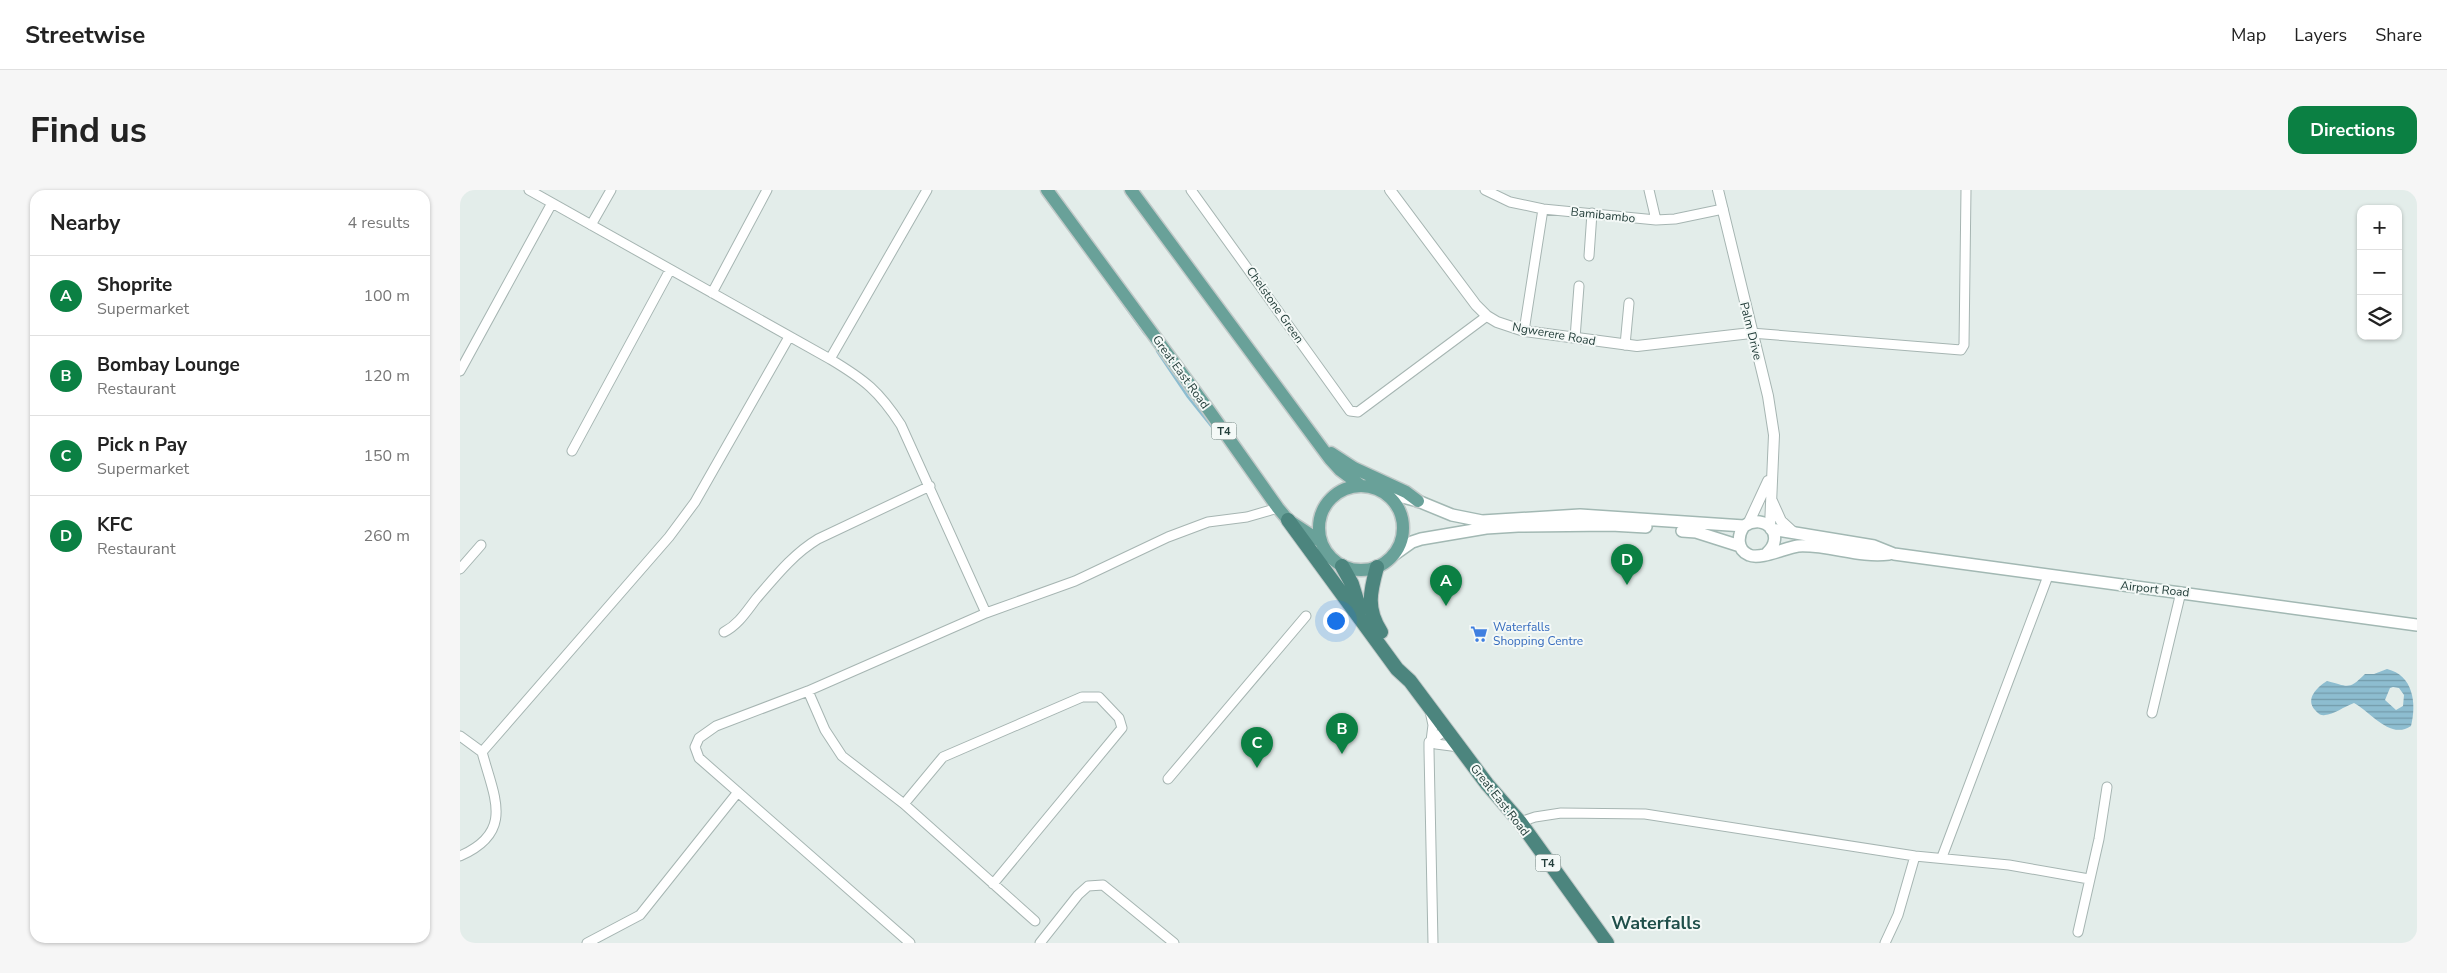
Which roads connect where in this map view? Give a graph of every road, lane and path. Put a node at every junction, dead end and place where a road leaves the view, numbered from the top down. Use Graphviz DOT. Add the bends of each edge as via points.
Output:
graph roads {
  1 [pos="529,190"];
  2 [pos="611,190"];
  3 [pos="767,190"];
  4 [pos="927,190"];
  5 [pos="1047,190"];
  6 [pos="1131,190"];
  7 [pos="1191,190"];
  8 [pos="1390,190"];
  9 [pos="1485,190"];
  10 [pos="1649,190"];
  11 [pos="1718,190"];
  12 [pos="1966,190"];
  13 [pos="552,203"];
  14 [pos="1723,208"];
  15 [pos="1543,209"];
  16 [pos="1592,213"];
  17 [pos="1656,220"];
  18 [pos="591,225"];
  19 [pos="1589,256"];
  20 [pos="670,270"];
  21 [pos="1579,286"];
  22 [pos="712,294"];
  23 [pos="1629,303"];
  24 [pos="1487,316"];
  25 [pos="1524,331"];
  26 [pos="1751,333"];
  27 [pos="789,337"];
  28 [pos="1575,338"];
  29 [pos="1625,345"];
  30 [pos="830,359"];
  31 [pos="460,370"];
  32 [pos="1320,446"];
  33 [pos="572,451"];
  34 [pos="1771,473"];
  35 [pos="1360,485"];
  36 [pos="930,486"];
  37 [pos="1770,488"];
  38 [pos="1387,493"];
  39 [pos="1418,501"];
  40 [pos="1278,508"];
  41 [pos="1288,520"];
  42 [pos="1746,524"];
  43 [pos="1771,528"];
  44 [pos="1794,532"];
  45 [pos="1320,541"];
  46 [pos="481,545"];
  47 [pos="1740,546"];
  48 [pos="1767,553"];
  49 [pos="1395,554"];
  50 [pos="1894,554"];
  51 [pos="1342,566"];
  52 [pos="1377,567"];
  53 [pos="460,569"];
  54 [pos="2048,576"];
  55 [pos="2181,592"];
  56 [pos="986,613"];
  57 [pos="1306,616"];
  58 [pos="2417,625"];
  59 [pos="1368,626"];
  60 [pos="724,632"];
  61 [pos="1410,681"];
  62 [pos="808,691"];
  63 [pos="1430,708"];
  64 [pos="2152,713"];
  65 [pos="1448,732"];
  66 [pos="460,736"];
  67 [pos="1431,744"];
  68 [pos="1459,747"];
  69 [pos="482,752"];
  70 [pos="1168,778"];
  71 [pos="2107,787"];
  72 [pos="738,792"];
  73 [pos="904,804"];
  74 [pos="1520,822"];
  75 [pos="460,856"];
  76 [pos="1915,856"];
  77 [pos="1942,857"];
  78 [pos="2089,879"];
  79 [pos="992,884"];
  80 [pos="1035,922"];
  81 [pos="2078,932"];
  82 [pos="587,943"];
  83 [pos="910,943"];
  84 [pos="1040,943"];
  85 [pos="1174,943"];
  86 [pos="1433,943"];
  87 [pos="1607,943"];
  88 [pos="1885,943"];
  1 -- 13 [label="street"];
  2 -- 18 [label="street"];
  3 -- 22 [label="street"];
  4 -- 30 [label="street"];
  5 -- 40 [label="main road, Great East Road / T4"];
  6 -- 32 [label="main road"];
  7 -- 24 [label="street, Chelstone Green" via="1344,405 1354,412"];
  8 -- 24 [label="street, Ngwerere Road" via="1464,292"];
  9 -- 15 [label="street, Bamibambo" via="1510,202"];
  10 -- 17 [label="street"];
  11 -- 14 [label="street, Palm Drive"];
  12 -- 26 [label="street" via="1964,345 1961,350"];
  13 -- 18 [label="street"];
  13 -- 31 [label="street"];
  14 -- 17 [label="street, Bamibambo"];
  14 -- 26 [label="street, Palm Drive"];
  15 -- 16 [label="street, Bamibambo"];
  15 -- 25 [label="street"];
  16 -- 17 [label="street, Bamibambo"];
  16 -- 19 [label="street"];
  18 -- 20 [label="street"];
  20 -- 22 [label="street"];
  20 -- 33 [label="street"];
  21 -- 28 [label="street"];
  22 -- 27 [label="street"];
  23 -- 29 [label="street"];
  24 -- 25 [label="street, Ngwerere Road"];
  25 -- 28 [label="street, Ngwerere Road"];
  26 -- 29 [label="street, Ngwerere Road" via="1648,346"];
  26 -- 34 [label="street, Palm Drive" via="1768,396 1774,435"];
  27 -- 30 [label="street"];
  27 -- 69 [label="street" via="695,502"];
  28 -- 29 [label="street, Ngwerere Road"];
  30 -- 36 [label="street" via="859,376 884,399 901,425"];
  32 -- 35 [label="main road" via="1340,470"];
  32 -- 39 [label="main road" via="1354,468"];
  34 -- 37 [label="street, Palm Drive"];
  34 -- 42 [label="street, Palm Drive"];
  35 -- 38 [label="main road" via="1370,485"];
  35 -- 45 [label="main road" via="1345,489 1326,504 1318,525"];
  36 -- 56 [label="street"];
  36 -- 60 [label="street" via="803,548 774,577 734,627"];
  37 -- 43 [label="street, Palm Drive"];
  37 -- 44 [label="street, Palm Drive" via="1773,505 1781,521"];
  38 -- 39 [label="main road"];
  38 -- 49 [label="main road" via="1396,503 1403,522 1401,542"];
  39 -- 42 [label="main road" via="1452,515 1482,521 1580,514 1697,525"];
  40 -- 41 [label="main road, Great East Road / T4"];
  40 -- 56 [label="street" via="1247,517 1208,522 1168,536 1075,581"];
  41 -- 45 [label="main road, T4"];
  41 -- 59 [label="highway, Great East Road"];
  42 -- 43 [label="main road" via="1762,522"];
  42 -- 47 [label="main road" via="1738,538"];
  43 -- 44 [label="main road, Airport Road"];
  43 -- 48 [label="main road" via="1774,544"];
  44 -- 50 [label="main road, Airport Road" via="1874,546"];
  45 -- 51 [label="main road" via="1332,560"];
  46 -- 53 [label="street"];
  47 -- 48 [label="main road" via="1754,557"];
  47 -- 49 [label="main road" via="1696,532 1611,525 1486,528 1422,539"];
  48 -- 50 [label="main road, Airport Road" via="1798,546 1872,555"];
  49 -- 52 [label="main road"];
  50 -- 54 [label="main road, Airport Road"];
  51 -- 52 [label="main road" via="1359,570"];
  51 -- 59 [label="highway, Great East Road / T4"];
  52 -- 61 [label="highway, Great East Road / T4" via="1369,596 1373,618 1403,664"];
  54 -- 55 [label="main road, Airport Road"];
  54 -- 77 [label="street"];
  55 -- 58 [label="main road, Airport Road"];
  55 -- 64 [label="street"];
  56 -- 62 [label="street"];
  57 -- 70 [label="street"];
  59 -- 61 [label="highway, Great East Road / T4" via="1401,674"];
  61 -- 63 [label="highway, Great East Road / T4"];
  62 -- 72 [label="street" via="716,726 699,738 695,746 699,758"];
  62 -- 73 [label="street" via="825,730 842,756"];
  63 -- 65 [label="highway, Great East Road / T4"];
  63 -- 67 [label="street" via="1433,725"];
  65 -- 67 [label="street"];
  65 -- 68 [label="highway, Great East Road / T4"];
  66 -- 69 [label="street"];
  67 -- 68 [label="street"];
  67 -- 86 [label="street"];
  68 -- 74 [label="highway, Great East Road / T4"];
  69 -- 75 [label="street" via="495,795 497,819 486,839"];
  71 -- 78 [label="street"];
  72 -- 82 [label="street" via="640,914"];
  72 -- 83 [label="street"];
  73 -- 79 [label="street"];
  73 -- 79 [label="street" via="942,757 1082,698 1099,697 1119,718 1122,728"];
  74 -- 76 [label="street" via="1562,813 1645,814"];
  74 -- 87 [label="highway, Great East Road / T4"];
  76 -- 77 [label="street"];
  76 -- 88 [label="street" via="1898,916"];
  77 -- 78 [label="street"];
  78 -- 81 [label="street"];
  79 -- 80 [label="street"];
  84 -- 85 [label="street" via="1078,895 1094,884 1103,885"];
}
